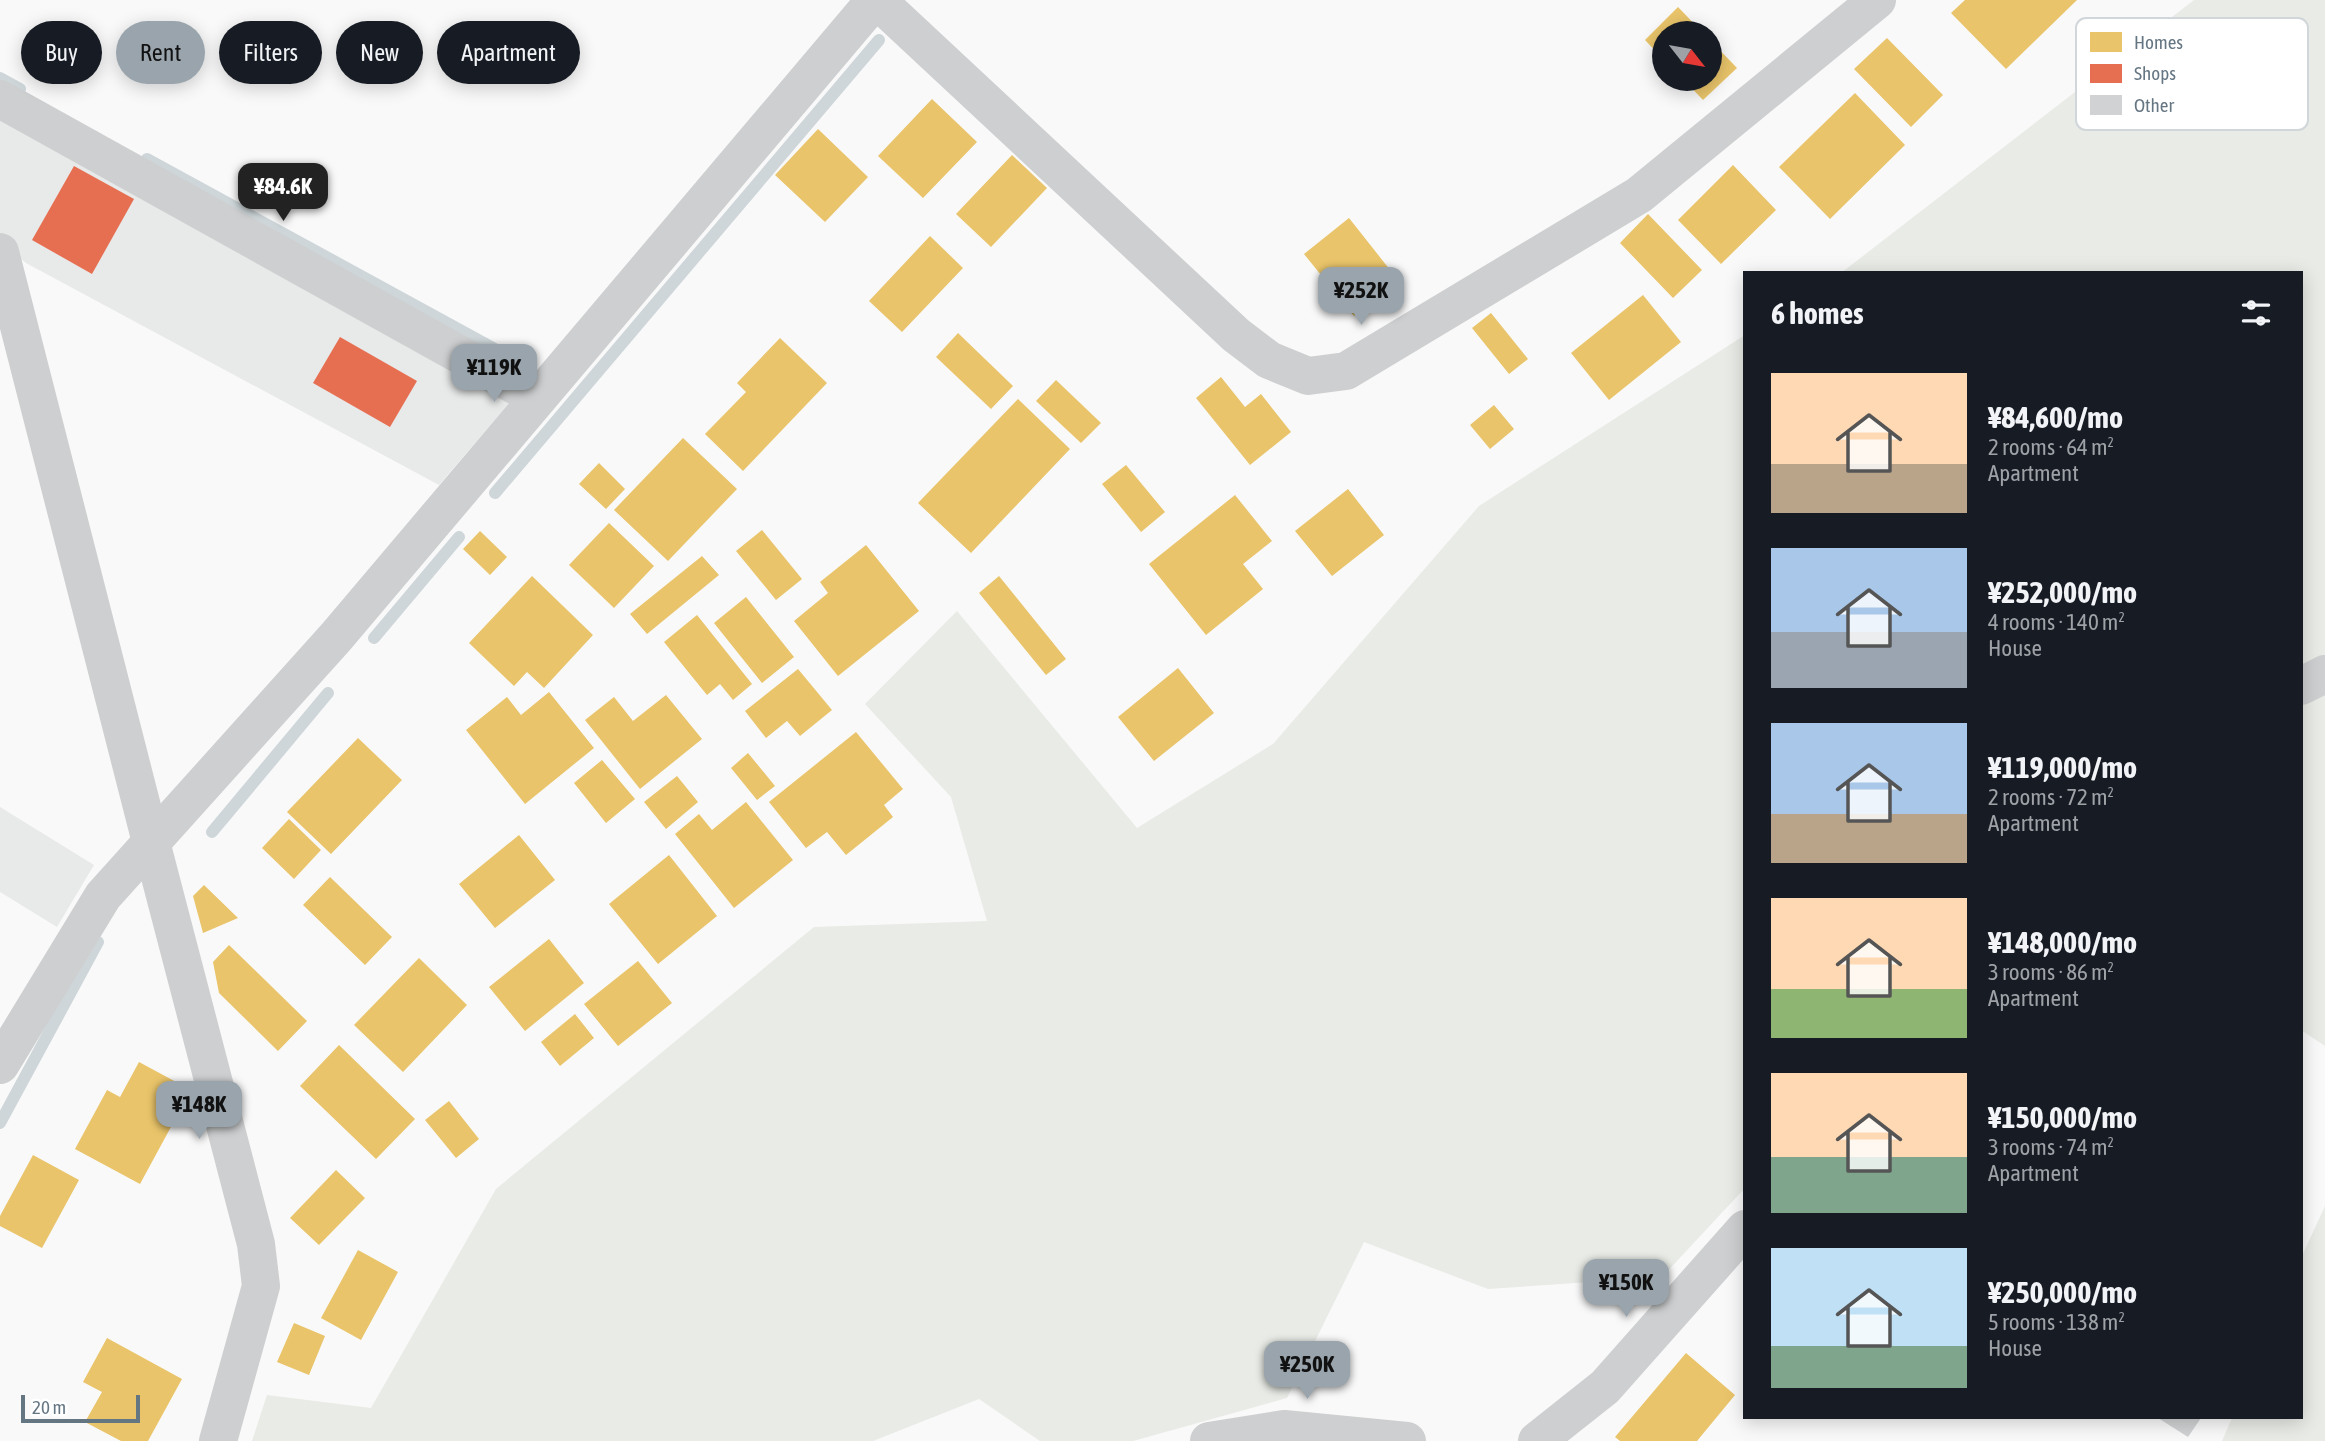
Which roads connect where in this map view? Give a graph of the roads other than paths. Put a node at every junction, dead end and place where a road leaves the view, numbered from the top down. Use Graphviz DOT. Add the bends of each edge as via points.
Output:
graph roads {
  1 [pos="876,0"];
  2 [pos="1877,0"];
  3 [pos="0,99"];
  4 [pos="0,252"];
  5 [pos="538,398"];
  6 [pos="2325,674"];
  7 [pos="2303,685"];
  8 [pos="151,842"];
  9 [pos="0,1065"];
  10 [pos="1743,1231"];
  11 [pos="218,1441"];
  12 [pos="1209,1441"];
  13 [pos="1408,1441"];
  14 [pos="1537,1441"];
  1 -- 2 [label="street" via="1236,335 1269,360 1308,376 1346,371 1639,195"];
  1 -- 5 [label="street"];
  3 -- 5 [label="street"];
  4 -- 8 [label="street"];
  5 -- 8 [label="street" via="336,637"];
  6 -- 7 [label="street"];
  8 -- 9 [label="street" via="103,895"];
  8 -- 11 [label="street" via="256,1244 261,1286"];
  10 -- 14 [label="street" via="1605,1387"];
  12 -- 13 [label="street" via="1284,1429"];
}
